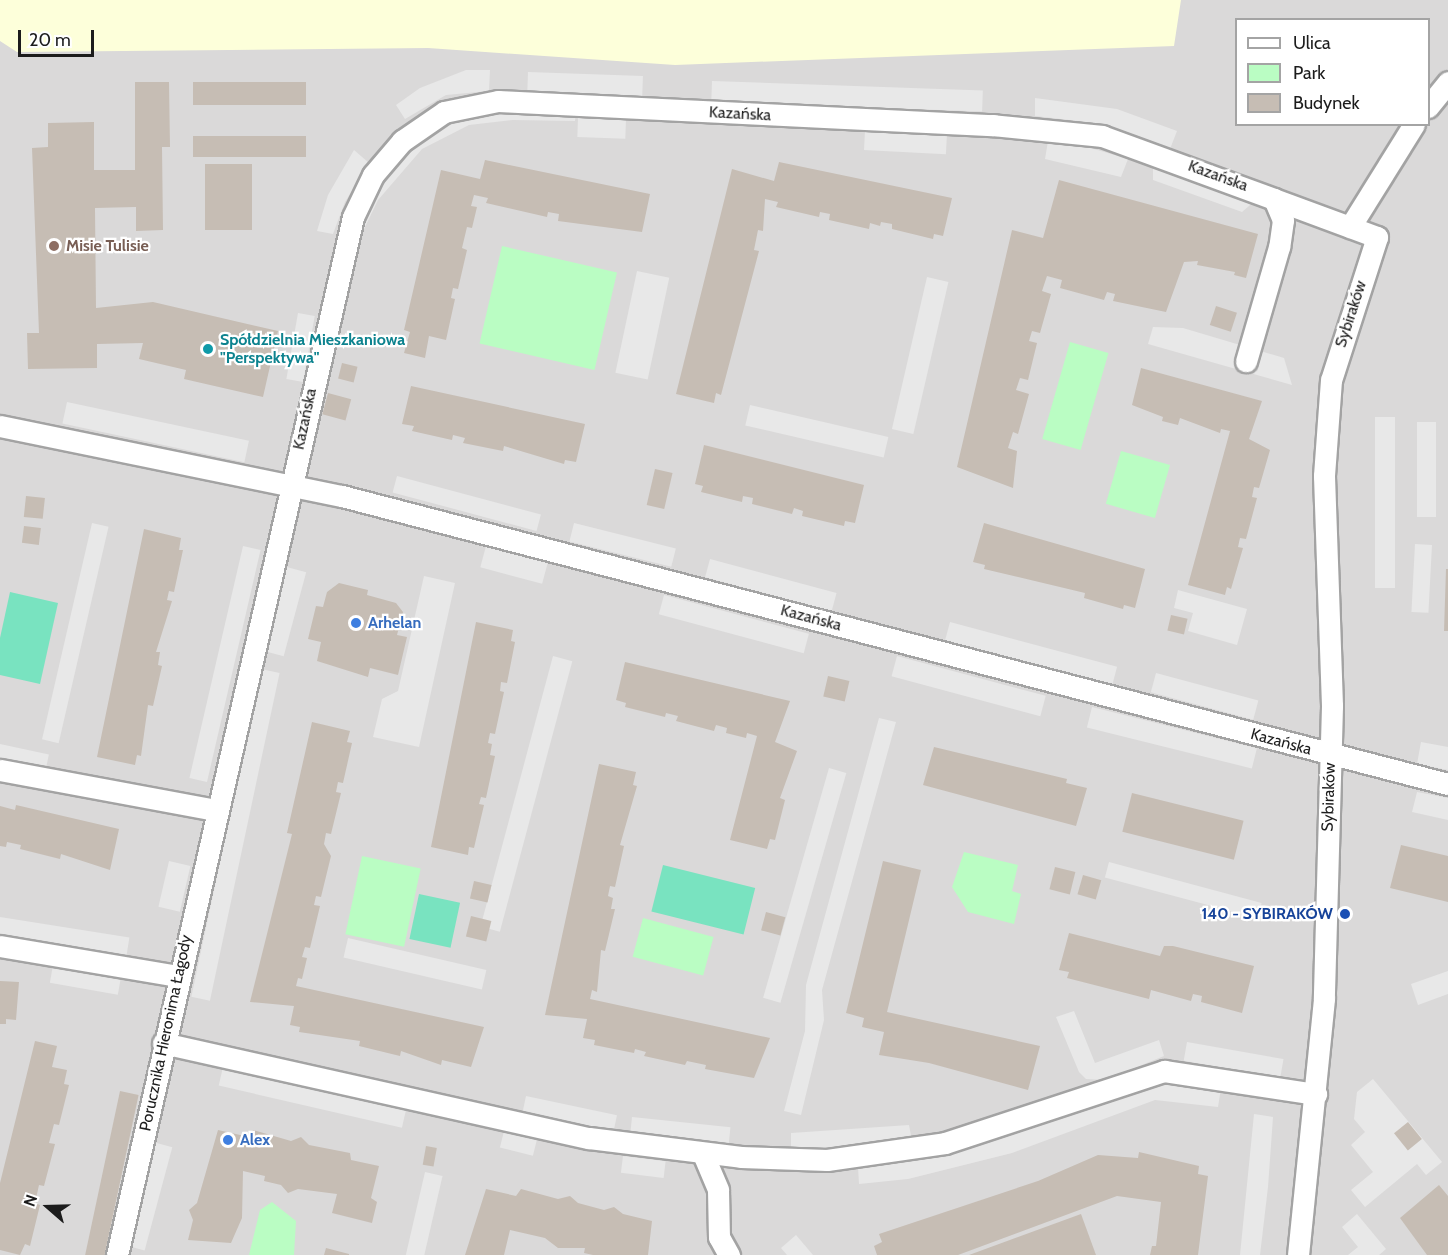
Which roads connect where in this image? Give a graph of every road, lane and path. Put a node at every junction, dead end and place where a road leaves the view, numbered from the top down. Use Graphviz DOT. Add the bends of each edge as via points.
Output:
graph roads {
  1 [pos="1448,82"];
  2 [pos="1430,104"];
  3 [pos="1413,126"];
  4 [pos="1274,199"];
  5 [pos="1350,227"];
  6 [pos="1377,237"];
  7 [pos="1246,361"];
  8 [pos="0,426"];
  9 [pos="291,485"];
  10 [pos="1330,756"];
  11 [pos="0,770"];
  12 [pos="1448,784"];
  13 [pos="215,810"];
  14 [pos="0,946"];
  15 [pos="178,976"];
  16 [pos="163,1043"];
  17 [pos="1316,1094"];
  18 [pos="703,1154"];
  19 [pos="741,1157"];
  20 [pos="718,1190"];
  21 [pos="117,1255"];
  22 [pos="729,1255"];
  23 [pos="1298,1255"];
  1 -- 2 [label="street"];
  3 -- 5 [label="street"];
  4 -- 5 [label="street, Kazańska"];
  4 -- 7 [label="street" via="1282,220 1280,247"];
  4 -- 9 [label="street, Kazańska" via="1156,153 1082,132 521,101 462,106 402,141 363,194 321,344"];
  5 -- 6 [label="street, Kazańska"];
  6 -- 10 [label="street, Sybiraków" via="1331,380 1324,476"];
  8 -- 9 [label="street, Kazańska"];
  9 -- 10 [label="street, Kazańska"];
  9 -- 13 [label="street, Porucznika Hieronima Łagody"];
  10 -- 12 [label="street, Kazańska"];
  10 -- 17 [label="street, Sybiraków" via="1324,999"];
  11 -- 13 [label="street"];
  13 -- 15 [label="street, Porucznika Hieronima Łagody"];
  14 -- 15 [label="street"];
  15 -- 16 [label="street, Porucznika Hieronima Łagody"];
  16 -- 18 [label="street" via="589,1138"];
  16 -- 21 [label="street, Porucznika Hieronima Łagody"];
  17 -- 19 [label="street" via="1164,1071 945,1143 838,1159"];
  17 -- 23 [label="street, Sybiraków"];
  18 -- 19 [label="street"];
  18 -- 20 [label="street"];
  19 -- 20 [label="street"];
  20 -- 22 [label="street" via="717,1228"];
}
